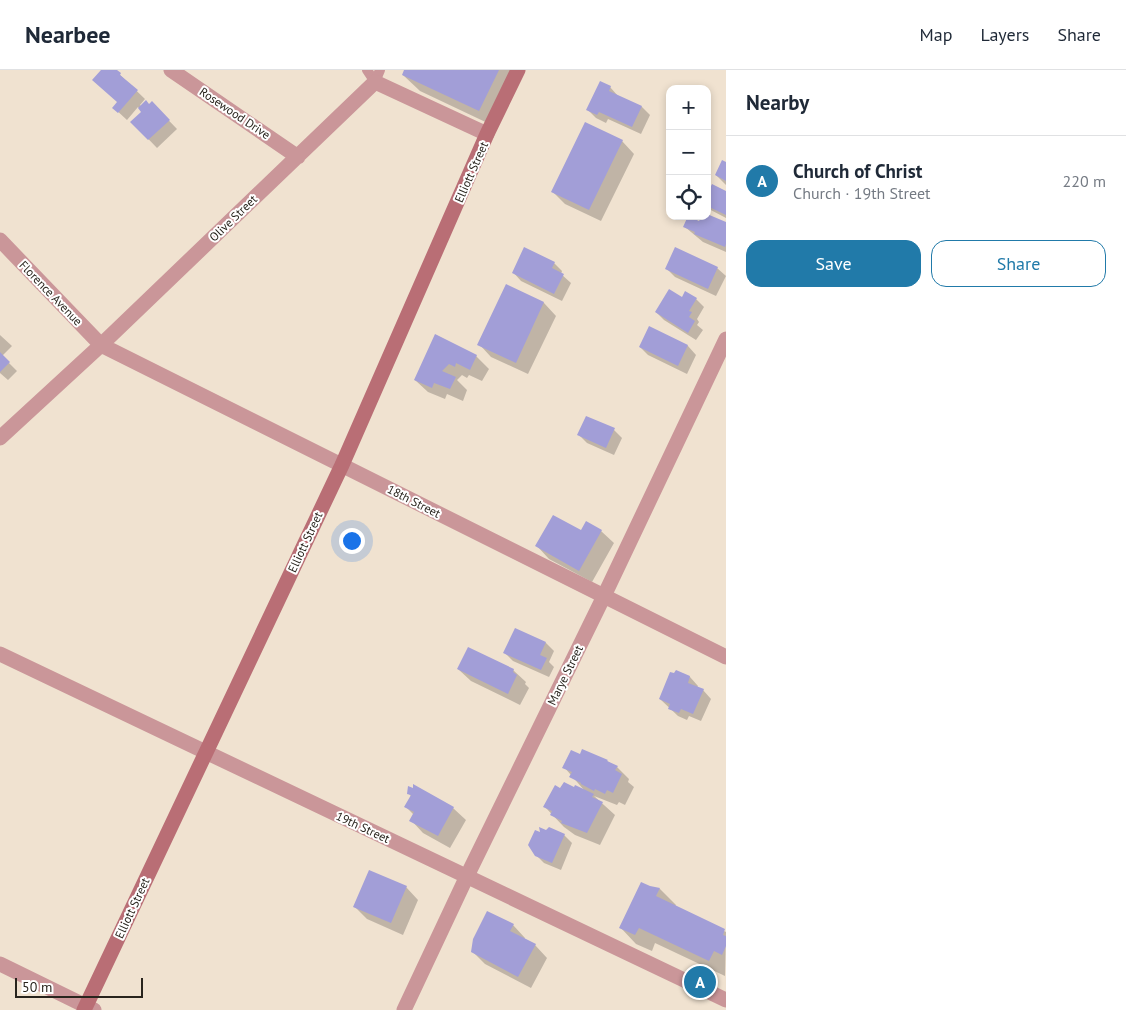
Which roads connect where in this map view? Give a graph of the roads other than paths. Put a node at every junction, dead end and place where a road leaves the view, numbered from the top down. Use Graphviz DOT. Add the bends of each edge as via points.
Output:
graph roads {
  1 [pos="171,70"];
  2 [pos="518,70"];
  3 [pos="374,74"];
  4 [pos="487,134"];
  5 [pos="298,157"];
  6 [pos="0,240"];
  7 [pos="726,339"];
  8 [pos="101,345"];
  9 [pos="0,438"];
  10 [pos="342,465"];
  11 [pos="604,596"];
  12 [pos="0,654"];
  13 [pos="726,657"];
  14 [pos="206,752"];
  15 [pos="467,876"];
  16 [pos="0,964"];
  17 [pos="726,1000"];
  18 [pos="88,1009"];
  19 [pos="404,1010"];
  1 -- 5 [label="street, Rosewood Drive"];
  2 -- 4 [label="street, Elliott Street"];
  3 -- 4 [label="street, Olive Street"];
  3 -- 5 [label="street, Olive Street"];
  4 -- 10 [label="street, Elliott Street"];
  5 -- 8 [label="street, Olive Street"];
  6 -- 8 [label="street, Florence Avenue"];
  7 -- 11 [label="street, Marye Street"];
  8 -- 9 [label="street, Olive Street"];
  8 -- 10 [label="street, 18th Street"];
  10 -- 11 [label="street, 18th Street"];
  10 -- 14 [label="street, Elliott Street"];
  11 -- 13 [label="street, 18th Street"];
  11 -- 15 [label="street, Marye Street"];
  12 -- 14 [label="street, 19th Street"];
  14 -- 15 [label="street, 19th Street"];
  14 -- 18 [label="street, Elliott Street"];
  15 -- 17 [label="street, 19th Street"];
  15 -- 19 [label="street, Marye Street"];
  16 -- 18 [label="street"];
}
